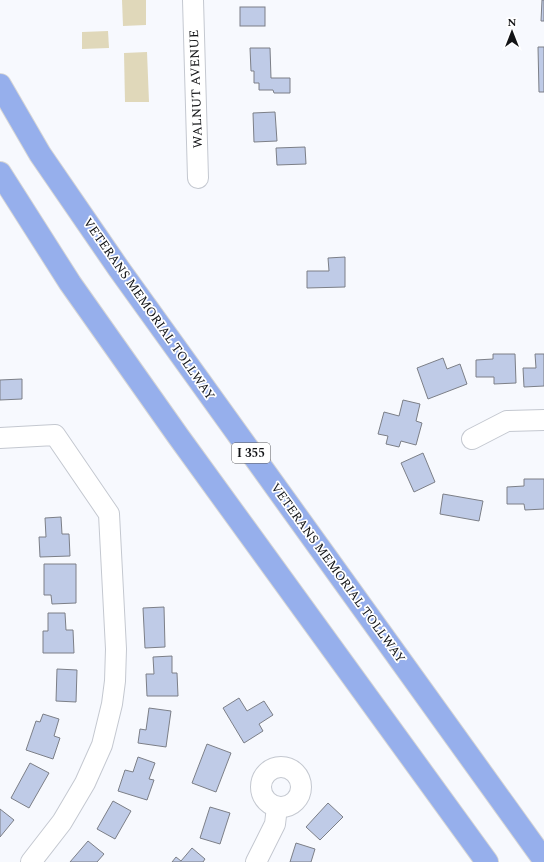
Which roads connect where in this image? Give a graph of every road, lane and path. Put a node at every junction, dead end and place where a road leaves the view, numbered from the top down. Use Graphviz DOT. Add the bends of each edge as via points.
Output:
graph roads {
  1 [pos="193,0"];
  2 [pos="0,85"];
  3 [pos="0,173"];
  4 [pos="198,178"];
  5 [pos="544,420"];
  6 [pos="0,438"];
  7 [pos="472,439"];
  8 [pos="277,807"];
  9 [pos="512,814"];
  10 [pos="544,853"];
  11 [pos="544,860"];
  12 [pos="31,862"];
  13 [pos="256,862"];
  14 [pos="487,862"];
  1 -- 4 [label="street, WALNUT AVENUE"];
  2 -- 9 [label="highway, VETERANS MEMORIAL TOLLWAY / I 355" via="40,154 119,269"];
  3 -- 14 [label="highway" via="70,283 178,436"];
  5 -- 7 [label="street" via="507,421"];
  6 -- 12 [label="street" via="55,435 110,514 116,649 115,680 108,722 94,764 78,797"];
  8 -- 13 [label="street" via="275,824"];
  9 -- 10 [label="highway"];
  9 -- 11 [label="highway, VETERANS MEMORIAL TOLLWAY / I 355"];
}
